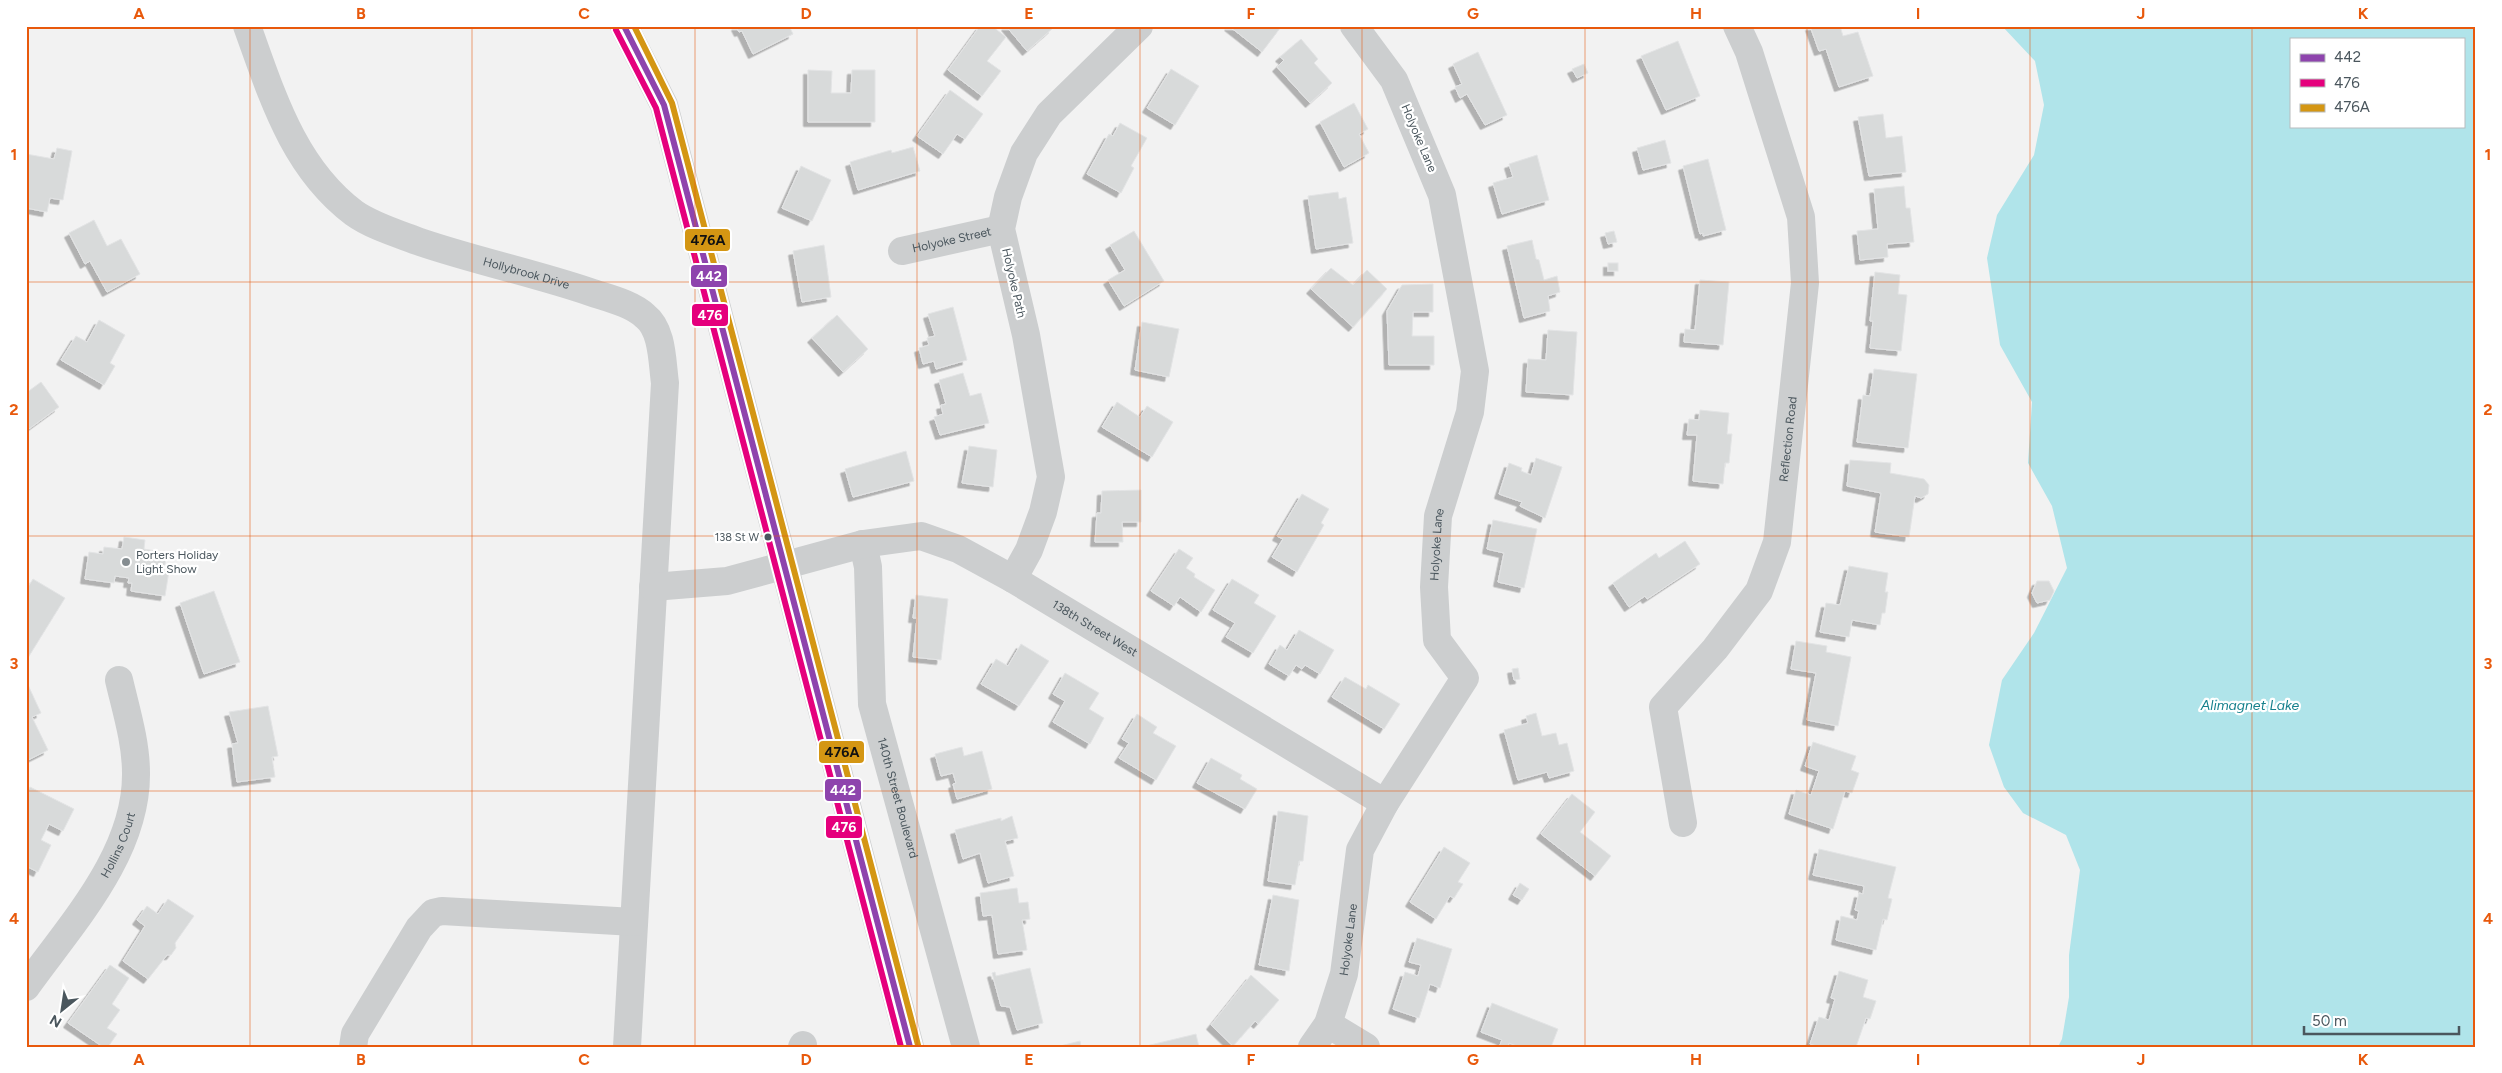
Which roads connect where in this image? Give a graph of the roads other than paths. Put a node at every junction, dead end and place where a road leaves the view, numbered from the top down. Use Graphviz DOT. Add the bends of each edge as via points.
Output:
graph roads {
  1 [pos="247,26"];
  2 [pos="624,26"];
  3 [pos="1139,26"];
  4 [pos="1354,26"];
  5 [pos="1737,26"];
  6 [pos="1002,229"];
  7 [pos="902,251"];
  8 [pos="863,544"];
  9 [pos="784,564"];
  10 [pos="1013,579"];
  11 [pos="653,587"];
  12 [pos="119,680"];
  13 [pos="1385,803"];
  14 [pos="1683,823"];
  15 [pos="634,922"];
  16 [pos="26,986"];
  17 [pos="1328,1024"];
  18 [pos="353,1047"];
  19 [pos="626,1047"];
  20 [pos="910,1047"];
  21 [pos="966,1047"];
  22 [pos="1312,1047"];
  23 [pos="1366,1047"];
  1 -- 11 [label="street, Hollybrook Drive" via="280,117 298,152 324,187 356,214 398,234 463,256 564,283 618,301 646,316 659,337 665,383"];
  2 -- 9 [label="street" via="664,105"];
  3 -- 6 [label="street, Holyoke Path" via="1049,114 1024,153 1008,197"];
  4 -- 13 [label="street, Holyoke Lane" via="1394,80 1442,195 1475,371 1470,412 1438,516 1434,588 1437,640 1465,678"];
  5 -- 14 [label="street, Reflection Road" via="1749,52 1801,217 1805,283 1777,542 1759,590 1715,649 1663,708"];
  6 -- 7 [label="street, Holyoke Street"];
  6 -- 10 [label="street, Holyoke Path" via="1026,335 1051,477 1029,550"];
  8 -- 9 [label="street, 138th Street West"];
  8 -- 10 [label="street, 138th Street West" via="920,536 958,549"];
  8 -- 21 [label="street, 140th Street Boulevard" via="868,567 872,704"];
  9 -- 11 [label="street, 138th Street West" via="727,581"];
  9 -- 20 [label="street"];
  10 -- 13 [label="street, 138th Street West"];
  11 -- 15 [label="street, Hollybrook Drive"];
  12 -- 16 [label="street, Hollins Court" via="134,745 136,774 132,815 108,871"];
  13 -- 17 [label="street, Holyoke Lane" via="1360,850 1344,974"];
  15 -- 18 [label="street" via="433,913 419,928 355,1034"];
  15 -- 19 [label="street, Hollybrook Drive"];
  17 -- 22 [label="street, Holyoke Lane"];
  17 -- 23 [label="street"];
}
